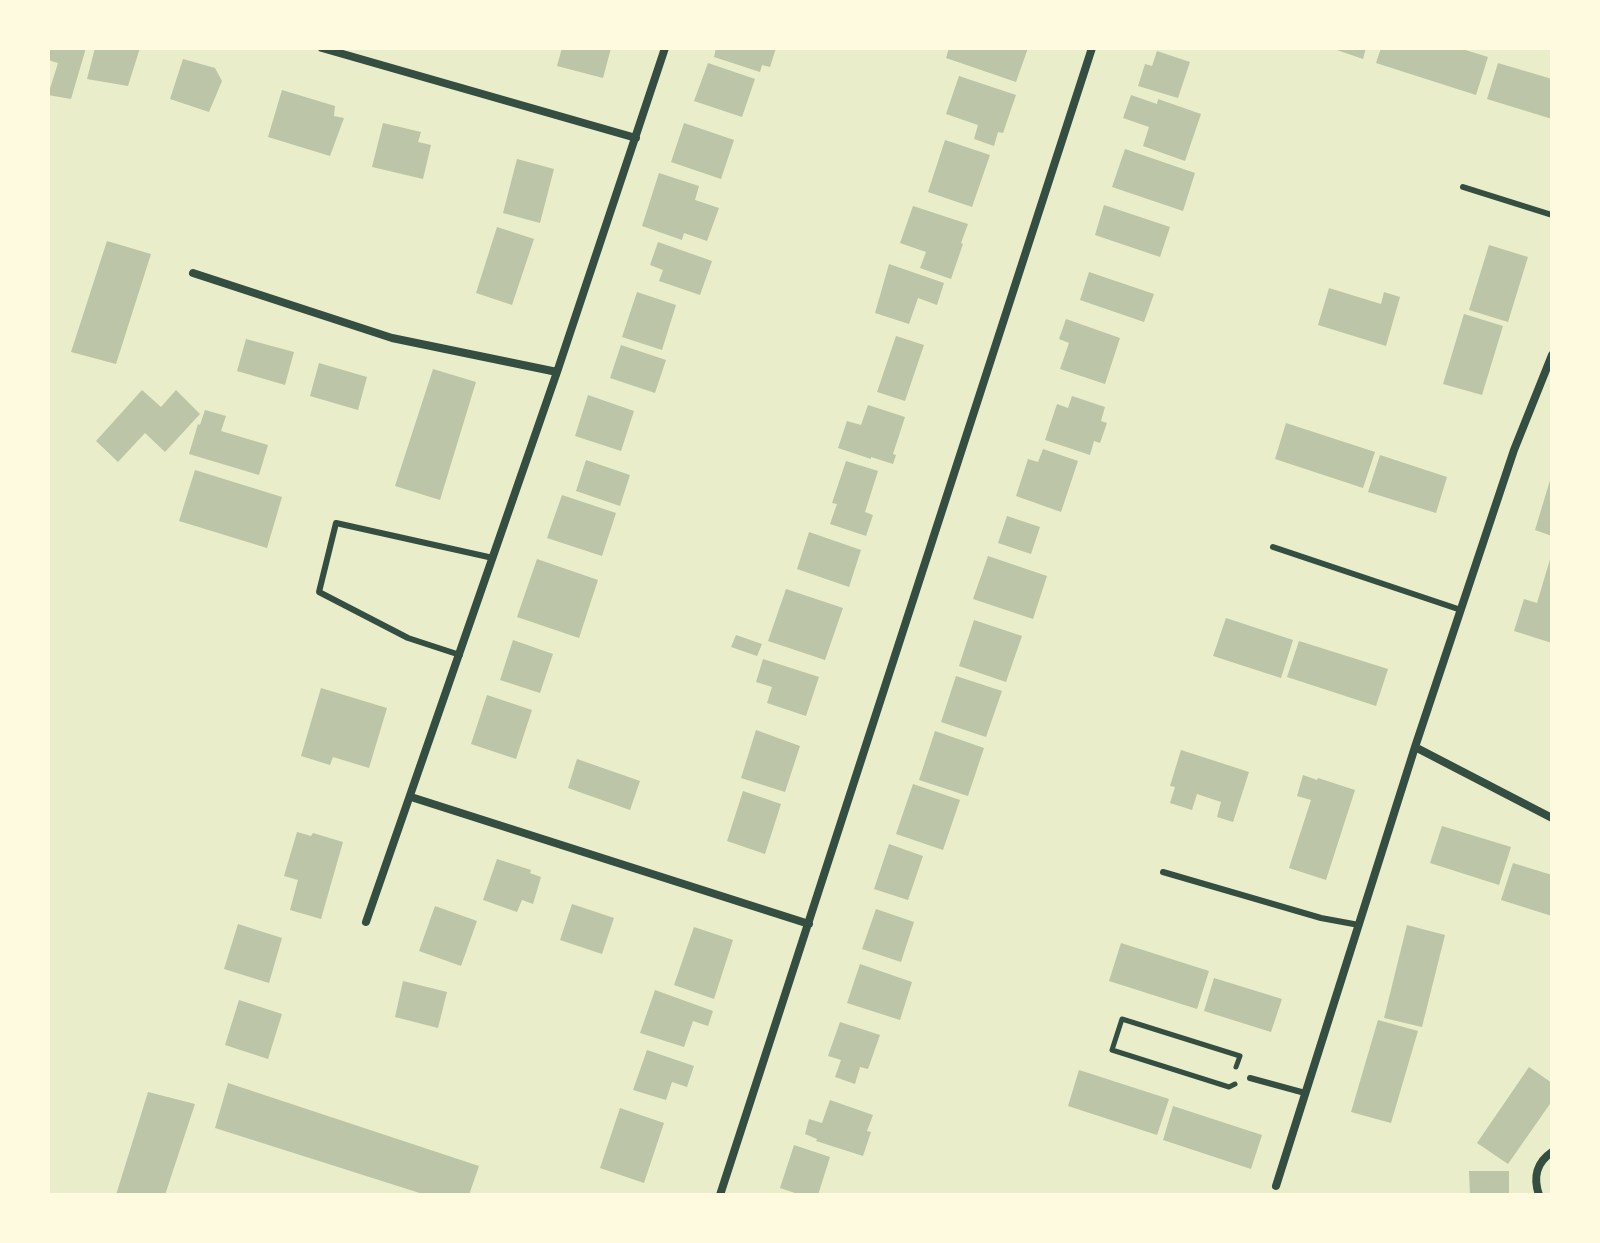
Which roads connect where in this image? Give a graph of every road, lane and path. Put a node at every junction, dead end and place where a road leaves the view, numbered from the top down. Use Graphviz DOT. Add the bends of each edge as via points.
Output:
graph roads {
  1 [pos="322,48"];
  2 [pos="665,48"];
  3 [pos="1092,48"];
  4 [pos="636,138"];
  5 [pos="1463,187"];
  6 [pos="1552,215"];
  7 [pos="193,273"];
  8 [pos="1552,355"];
  9 [pos="557,372"];
  10 [pos="1273,547"];
  11 [pos="493,558"];
  12 [pos="1461,610"];
  13 [pos="460,655"];
  14 [pos="1415,747"];
  15 [pos="411,797"];
  16 [pos="1552,818"];
  17 [pos="1163,872"];
  18 [pos="366,922"];
  19 [pos="809,924"];
  20 [pos="1359,925"];
  21 [pos="1250,1078"];
  22 [pos="1229,1087"];
  23 [pos="1305,1093"];
  24 [pos="1552,1152"];
  25 [pos="1276,1186"];
  26 [pos="720,1195"];
  27 [pos="1539,1195"];
  1 -- 4 [label="street"];
  2 -- 4 [label="street"];
  3 -- 19 [label="street"];
  4 -- 9 [label="street"];
  5 -- 6 [label="lane"];
  7 -- 9 [label="street" via="392,338"];
  8 -- 12 [label="street"];
  9 -- 11 [label="street"];
  10 -- 12 [label="lane"];
  11 -- 13 [label="street"];
  11 -- 13 [label="lane" via="336,523 319,592 408,638"];
  12 -- 14 [label="street"];
  13 -- 15 [label="street"];
  14 -- 16 [label="street"];
  14 -- 20 [label="street"];
  15 -- 18 [label="street"];
  15 -- 19 [label="street"];
  17 -- 20 [label="lane"];
  19 -- 26 [label="street"];
  20 -- 23 [label="street"];
  21 -- 23 [label="lane"];
  22 -- 22 [label="path" via="1112,1050 1122,1019 1240,1056"];
  23 -- 25 [label="street"];
  24 -- 27 [label="street" via="1536,1169"];
}
